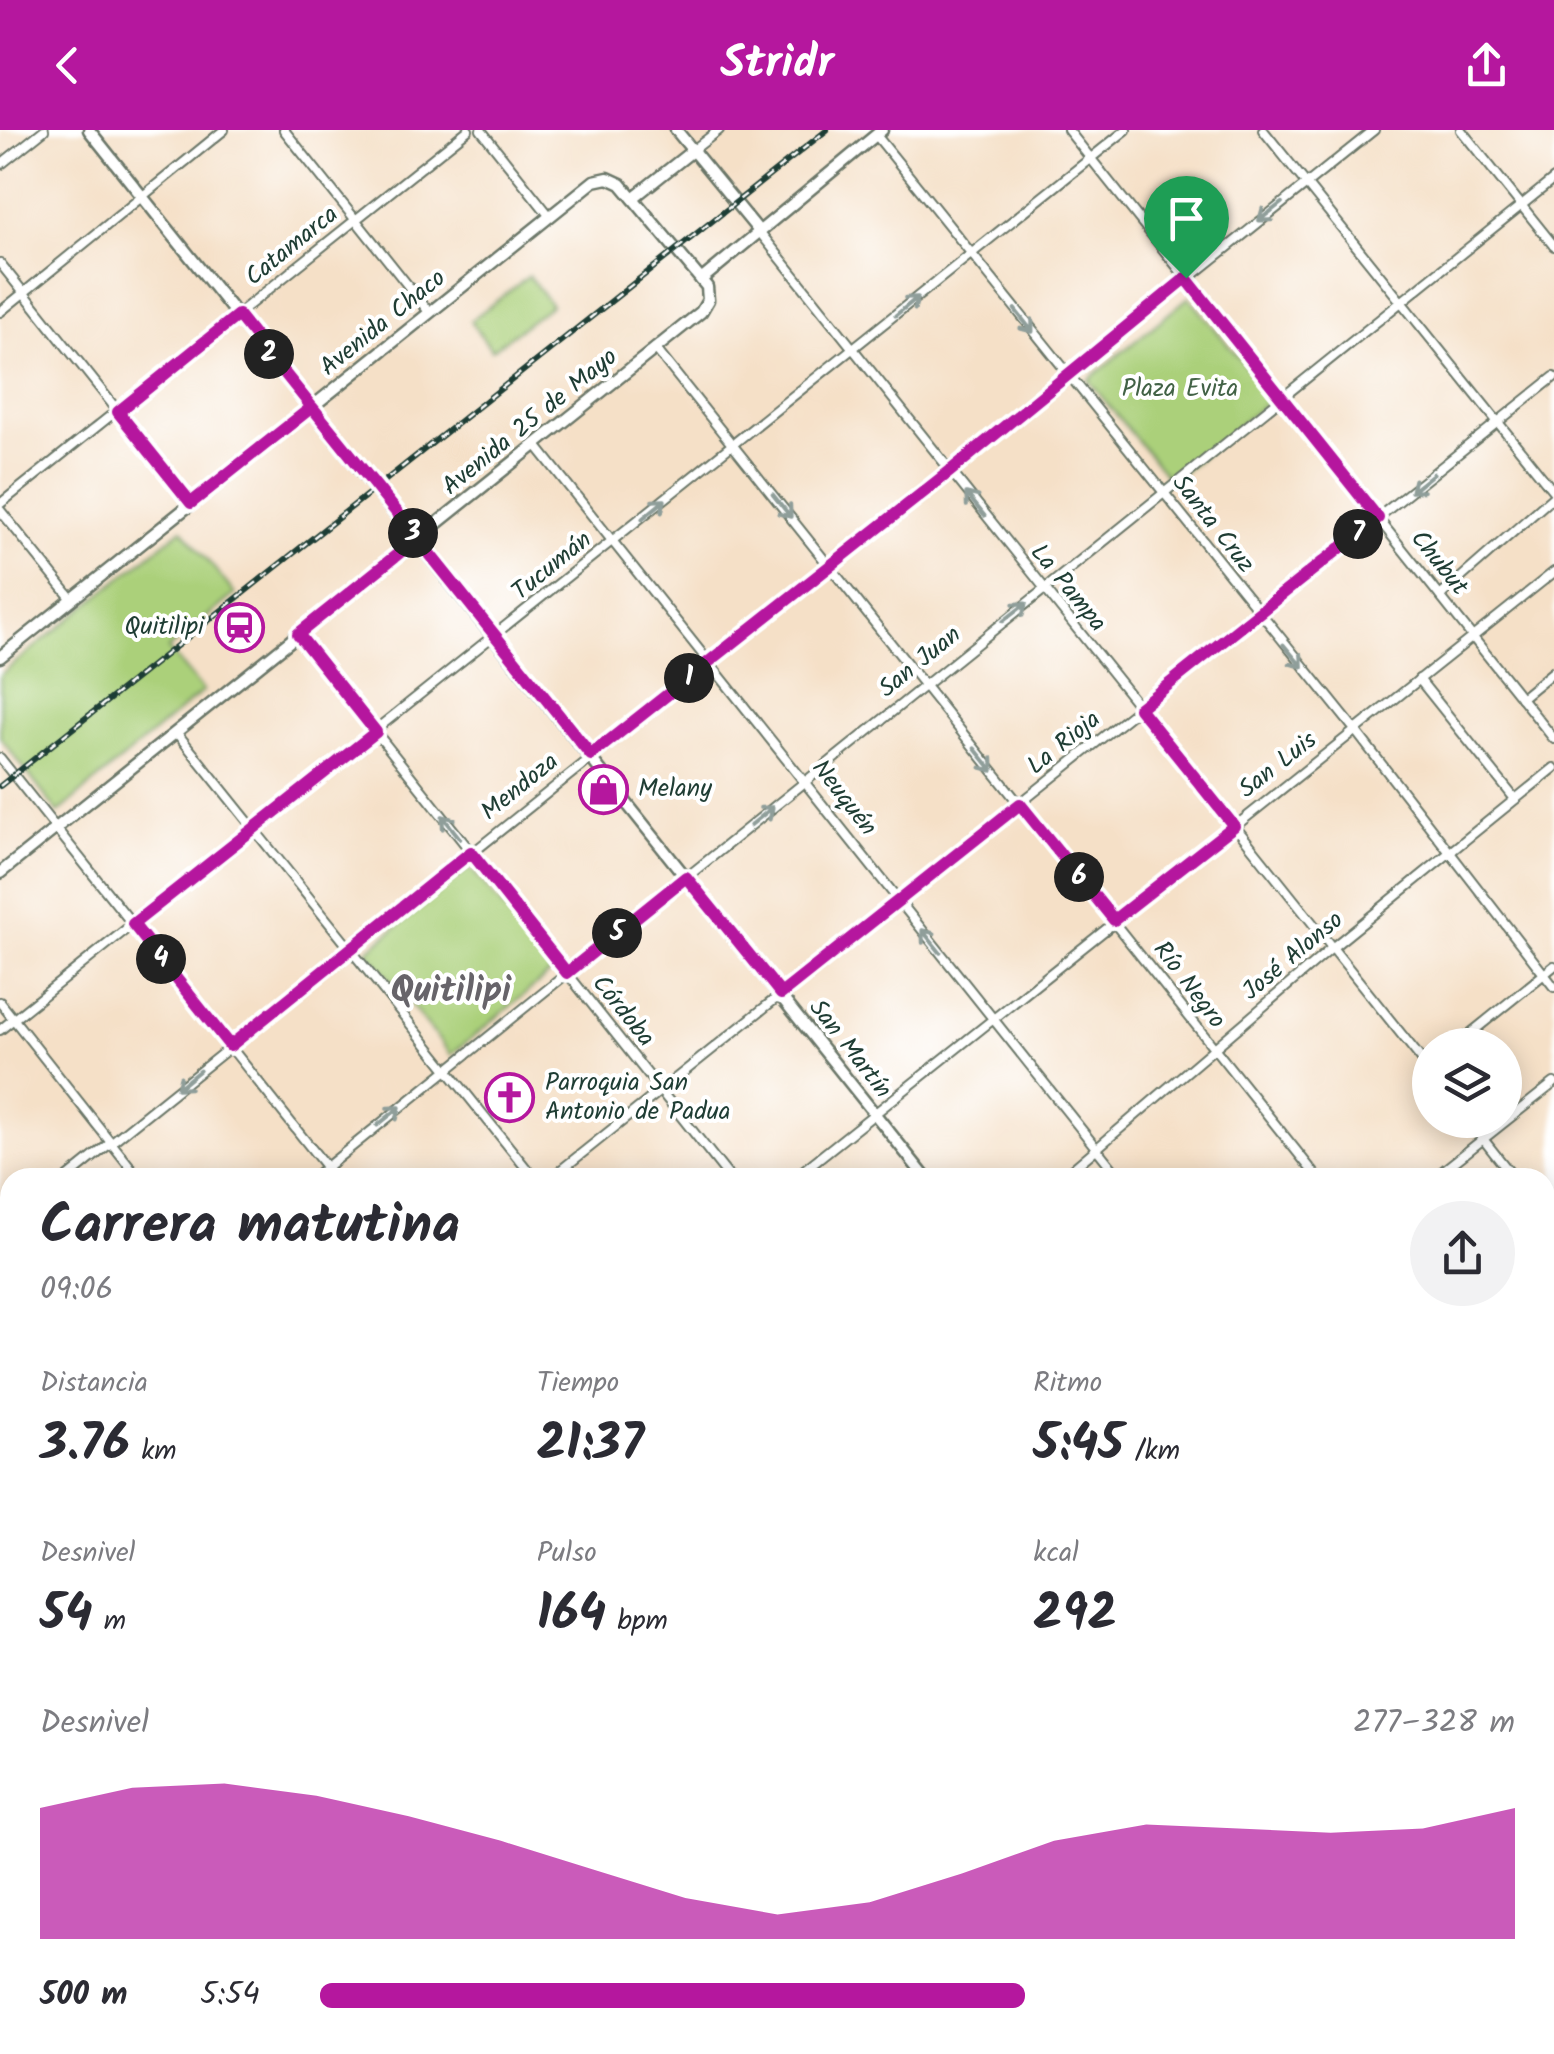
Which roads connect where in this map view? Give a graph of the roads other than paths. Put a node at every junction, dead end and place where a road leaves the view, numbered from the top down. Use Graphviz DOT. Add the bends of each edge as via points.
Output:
graph roads {
  1 [pos="44,130"];
  2 [pos="89,130"];
  3 [pos="224,130"];
  4 [pos="284,130"];
  5 [pos="468,130"];
  6 [pos="481,130"];
  7 [pos="676,130"];
  8 [pos="719,130"];
  9 [pos="1068,130"];
  10 [pos="1126,130"];
  11 [pos="1262,130"];
  12 [pos="1374,130"];
  13 [pos="1462,130"];
  14 [pos="879,132"];
  15 [pos="692,151"];
  16 [pos="1091,158"];
  17 [pos="0,165"];
  18 [pos="1554,179"];
  19 [pos="1306,184"];
  20 [pos="142,196"];
  21 [pos="633,198"];
  22 [pos="1522,205"];
  23 [pos="548,214"];
  24 [pos="355,220"];
  25 [pos="758,230"];
  26 [pos="1554,246"];
  27 [pos="972,254"];
  28 [pos="0,263"];
  29 [pos="1186,278"];
  30 [pos="701,280"];
  31 [pos="24,293"];
  32 [pos="1402,303"];
  33 [pos="0,312"];
  34 [pos="429,312"];
  35 [pos="238,315"];
  36 [pos="655,348"];
  37 [pos="853,349"];
  38 [pos="1067,375"];
  39 [pos="1554,377"];
  40 [pos="1283,400"];
  41 [pos="312,407"];
  42 [pos="118,412"];
  43 [pos="1498,422"];
  44 [pos="535,444"];
  45 [pos="733,446"];
  46 [pos="949,472"];
  47 [pos="1164,494"];
  48 [pos="1554,494"];
  49 [pos="191,503"];
  50 [pos="0,507"];
  51 [pos="1378,518"];
  52 [pos="418,538"];
  53 [pos="613,542"];
  54 [pos="830,566"];
  55 [pos="1554,572"];
  56 [pos="1044,589"];
  57 [pos="1440,596"];
  58 [pos="72,598"];
  59 [pos="1258,614"];
  60 [pos="298,634"];
  61 [pos="496,636"];
  62 [pos="1472,636"];
  63 [pos="0,657"];
  64 [pos="709,662"];
  65 [pos="1554,671"];
  66 [pos="1419,679"];
  67 [pos="924,684"];
  68 [pos="1521,698"];
  69 [pos="1139,708"];
  70 [pos="1354,730"];
  71 [pos="176,732"];
  72 [pos="376,732"];
  73 [pos="1554,739"];
  74 [pos="591,755"];
  75 [pos="0,758"];
  76 [pos="1554,768"];
  77 [pos="806,782"];
  78 [pos="1515,799"];
  79 [pos="1020,804"];
  80 [pos="1234,826"];
  81 [pos="56,828"];
  82 [pos="254,828"];
  83 [pos="471,852"];
  84 [pos="1450,852"];
  85 [pos="0,873"];
  86 [pos="686,877"];
  87 [pos="899,901"];
  88 [pos="1114,920"];
  89 [pos="133,924"];
  90 [pos="1332,948"];
  91 [pos="350,949"];
  92 [pos="1554,966"];
  93 [pos="567,973"];
  94 [pos="1544,974"];
  95 [pos="1554,986"];
  96 [pos="781,994"];
  97 [pos="0,1002"];
  98 [pos="993,1017"];
  99 [pos="14,1019"];
  100 [pos="1477,1028"];
  101 [pos="0,1030"];
  102 [pos="230,1046"];
  103 [pos="1412,1046"];
  104 [pos="1214,1050"];
  105 [pos="448,1069"];
  106 [pos="1554,1082"];
  107 [pos="661,1090"];
  108 [pos="1522,1107"];
  109 [pos="874,1111"];
  110 [pos="1482,1138"];
  111 [pos="111,1142"];
  112 [pos="1097,1149"];
  113 [pos="327,1167"];
  114 [pos="79,1168"];
  115 [pos="131,1168"];
  116 [pos="526,1168"];
  117 [pos="564,1168"];
  118 [pos="722,1168"];
  119 [pos="806,1168"];
  120 [pos="918,1168"];
  121 [pos="1074,1168"];
  122 [pos="1112,1168"];
  123 [pos="1310,1168"];
  124 [pos="1446,1168"];
  125 [pos="1506,1168"];
  1 -- 17 [label="street"];
  2 -- 20 [label="street, San Martín"];
  3 -- 20 [label="street"];
  4 -- 24 [label="street"];
  5 -- 24 [label="street, Catamarca"];
  6 -- 23 [label="street"];
  7 -- 15 [label="street, La Pampa"];
  8 -- 15 [label="street"];
  9 -- 16 [label="street, Chubut"];
  10 -- 16 [label="street, Tucumán"];
  11 -- 19 [label="street"];
  12 -- 19 [label="street, Mendoza"];
  13 -- 22 [label="street"];
  14 -- 25 [label="street"];
  14 -- 27 [label="street, Santa Cruz"];
  15 -- 21 [label="street"];
  15 -- 25 [label="street, La Pampa"];
  16 -- 27 [label="street, Tucumán"];
  16 -- 29 [label="street, Chubut"];
  18 -- 22 [label="street, San Juan"];
  19 -- 29 [label="street, Mendoza, one-way"];
  19 -- 32 [label="street"];
  20 -- 31 [label="street"];
  20 -- 35 [label="street, San Martín"];
  21 -- 23 [label="street, Avenida Chaco" via="608,178"];
  21 -- 30 [label="street"];
  22 -- 26 [label="street"];
  22 -- 32 [label="street, San Juan"];
  23 -- 34 [label="street, Avenida Chaco"];
  24 -- 34 [label="street"];
  24 -- 35 [label="street, Catamarca"];
  25 -- 30 [label="street"];
  25 -- 37 [label="street, La Pampa"];
  37 -- 27 [label="street, Tucumán, one-way"];
  27 -- 38 [label="street, Santa Cruz, one-way"];
  28 -- 31 [label="street"];
  29 -- 38 [label="street, Mendoza"];
  29 -- 40 [label="street, Chubut"];
  30 -- 36 [label="street, Avenida 25 de Mayo" via="708,300 701,312"];
  31 -- 33 [label="street"];
  31 -- 42 [label="street"];
  32 -- 40 [label="street, San Juan"];
  32 -- 43 [label="street"];
  34 -- 41 [label="street, Avenida Chaco"];
  35 -- 41 [label="street, San Martín"];
  35 -- 42 [label="street, Catamarca"];
  36 -- 44 [label="street, Avenida 25 de Mayo"];
  36 -- 45 [label="street, Río Negro"];
  37 -- 45 [label="street, Tucumán"];
  37 -- 46 [label="street, La Pampa"];
  38 -- 46 [label="street, Mendoza"];
  38 -- 47 [label="street, Santa Cruz"];
  39 -- 43 [label="street, La Rioja"];
  40 -- 47 [label="street, San Juan"];
  40 -- 51 [label="street, Chubut"];
  41 -- 49 [label="street, Avenida Chaco"];
  41 -- 52 [label="street, San Martín"];
  42 -- 49 [label="street"];
  42 -- 50 [label="street, Catamarca"];
  43 -- 48 [label="street"];
  43 -- 51 [label="street, La Rioja, one-way"];
  44 -- 52 [label="street, Avenida 25 de Mayo"];
  44 -- 53 [label="street, Neuquén"];
  53 -- 45 [label="street, Tucumán, one-way"];
  45 -- 54 [label="street, Río Negro, one-way"];
  46 -- 54 [label="street, Mendoza"];
  56 -- 46 [label="street, La Pampa, one-way"];
  47 -- 56 [label="street, San Juan"];
  47 -- 59 [label="street, Santa Cruz"];
  48 -- 57 [label="street"];
  49 -- 58 [label="street, Avenida Chaco"];
  50 -- 58 [label="street"];
  51 -- 57 [label="street, Chubut"];
  51 -- 59 [label="street, La Rioja"];
  52 -- 60 [label="street, Avenida 25 de Mayo"];
  52 -- 61 [label="street, San Martín"];
  53 -- 61 [label="street, Tucumán"];
  53 -- 64 [label="street, Neuquén"];
  54 -- 64 [label="street, Mendoza"];
  54 -- 67 [label="street, Río Negro"];
  55 -- 62 [label="street, San Luis"];
  67 -- 56 [label="street, San Juan, one-way"];
  56 -- 69 [label="street, La Pampa"];
  57 -- 62 [label="street, Chubut"];
  58 -- 63 [label="street, Avenida Chaco"];
  59 -- 69 [label="street, La Rioja"];
  59 -- 70 [label="street, Santa Cruz, one-way"];
  60 -- 71 [label="street, Avenida 25 de Mayo"];
  60 -- 72 [label="street, Córdoba"];
  61 -- 72 [label="street, Tucumán"];
  61 -- 74 [label="street, San Martín"];
  62 -- 66 [label="street, San Luis"];
  62 -- 68 [label="street, Chubut"];
  64 -- 74 [label="street, Mendoza"];
  64 -- 77 [label="street, Neuquén"];
  65 -- 68 [label="street"];
  66 -- 70 [label="street, San Luis"];
  66 -- 78 [label="street"];
  67 -- 77 [label="street, San Juan"];
  67 -- 79 [label="street, Río Negro, one-way"];
  68 -- 73 [label="street, Chubut"];
  69 -- 79 [label="street, La Rioja"];
  69 -- 80 [label="street, La Pampa"];
  70 -- 80 [label="street, San Luis"];
  70 -- 84 [label="street, Santa Cruz"];
  71 -- 81 [label="street, Avenida 25 de Mayo"];
  71 -- 82 [label="street"];
  72 -- 82 [label="street, Tucumán"];
  83 -- 72 [label="street, Córdoba, one-way"];
  74 -- 83 [label="street, Mendoza"];
  74 -- 86 [label="street, San Martín"];
  75 -- 81 [label="street"];
  76 -- 78 [label="street, José Alonso"];
  86 -- 77 [label="street, San Juan, one-way"];
  77 -- 87 [label="street, Neuquén"];
  78 -- 84 [label="street, José Alonso"];
  79 -- 87 [label="street, La Rioja"];
  79 -- 88 [label="street, Río Negro"];
  80 -- 88 [label="street, San Luis"];
  80 -- 90 [label="street, La Pampa"];
  81 -- 85 [label="street, Avenida 25 de Mayo"];
  81 -- 89 [label="street"];
  82 -- 89 [label="street, Tucumán"];
  82 -- 91 [label="street"];
  83 -- 91 [label="street, Mendoza"];
  83 -- 93 [label="street, Córdoba"];
  84 -- 90 [label="street, José Alonso"];
  84 -- 94 [label="street, Santa Cruz"];
  86 -- 93 [label="street, San Juan"];
  86 -- 96 [label="street, San Martín"];
  87 -- 96 [label="street, La Rioja"];
  98 -- 87 [label="street, Neuquén, one-way"];
  88 -- 98 [label="street, San Luis"];
  88 -- 104 [label="street, Río Negro"];
  89 -- 99 [label="street, Tucumán"];
  89 -- 102 [label="street"];
  90 -- 103 [label="street, La Pampa"];
  90 -- 104 [label="street, José Alonso"];
  91 -- 102 [label="street, Mendoza"];
  91 -- 105 [label="street"];
  92 -- 94 [label="street"];
  93 -- 105 [label="street, San Juan"];
  93 -- 107 [label="street, Córdoba"];
  94 -- 95 [label="street, Santa Cruz"];
  94 -- 100 [label="street"];
  96 -- 107 [label="street, La Rioja"];
  96 -- 109 [label="street, San Martín"];
  97 -- 99 [label="street"];
  98 -- 109 [label="street, San Luis"];
  98 -- 112 [label="street, Neuquén"];
  99 -- 101 [label="street, Tucumán"];
  99 -- 111 [label="street"];
  102 -- 111 [label="street, Mendoza, one-way"];
  102 -- 113 [label="street"];
  104 -- 112 [label="street, José Alonso"];
  104 -- 123 [label="street, Río Negro"];
  113 -- 105 [label="street, San Juan, one-way"];
  105 -- 116 [label="street"];
  106 -- 108 [label="street"];
  107 -- 117 [label="street, La Rioja"];
  107 -- 118 [label="street, Córdoba"];
  109 -- 119 [label="street, San Luis"];
  109 -- 120 [label="street, San Martín"];
  110 -- 124 [label="street"];
  110 -- 125 [label="street"];
  111 -- 114 [label="street, Mendoza"];
  111 -- 115 [label="street"];
  112 -- 121 [label="street, José Alonso"];
  112 -- 122 [label="street, Neuquén"];
}
